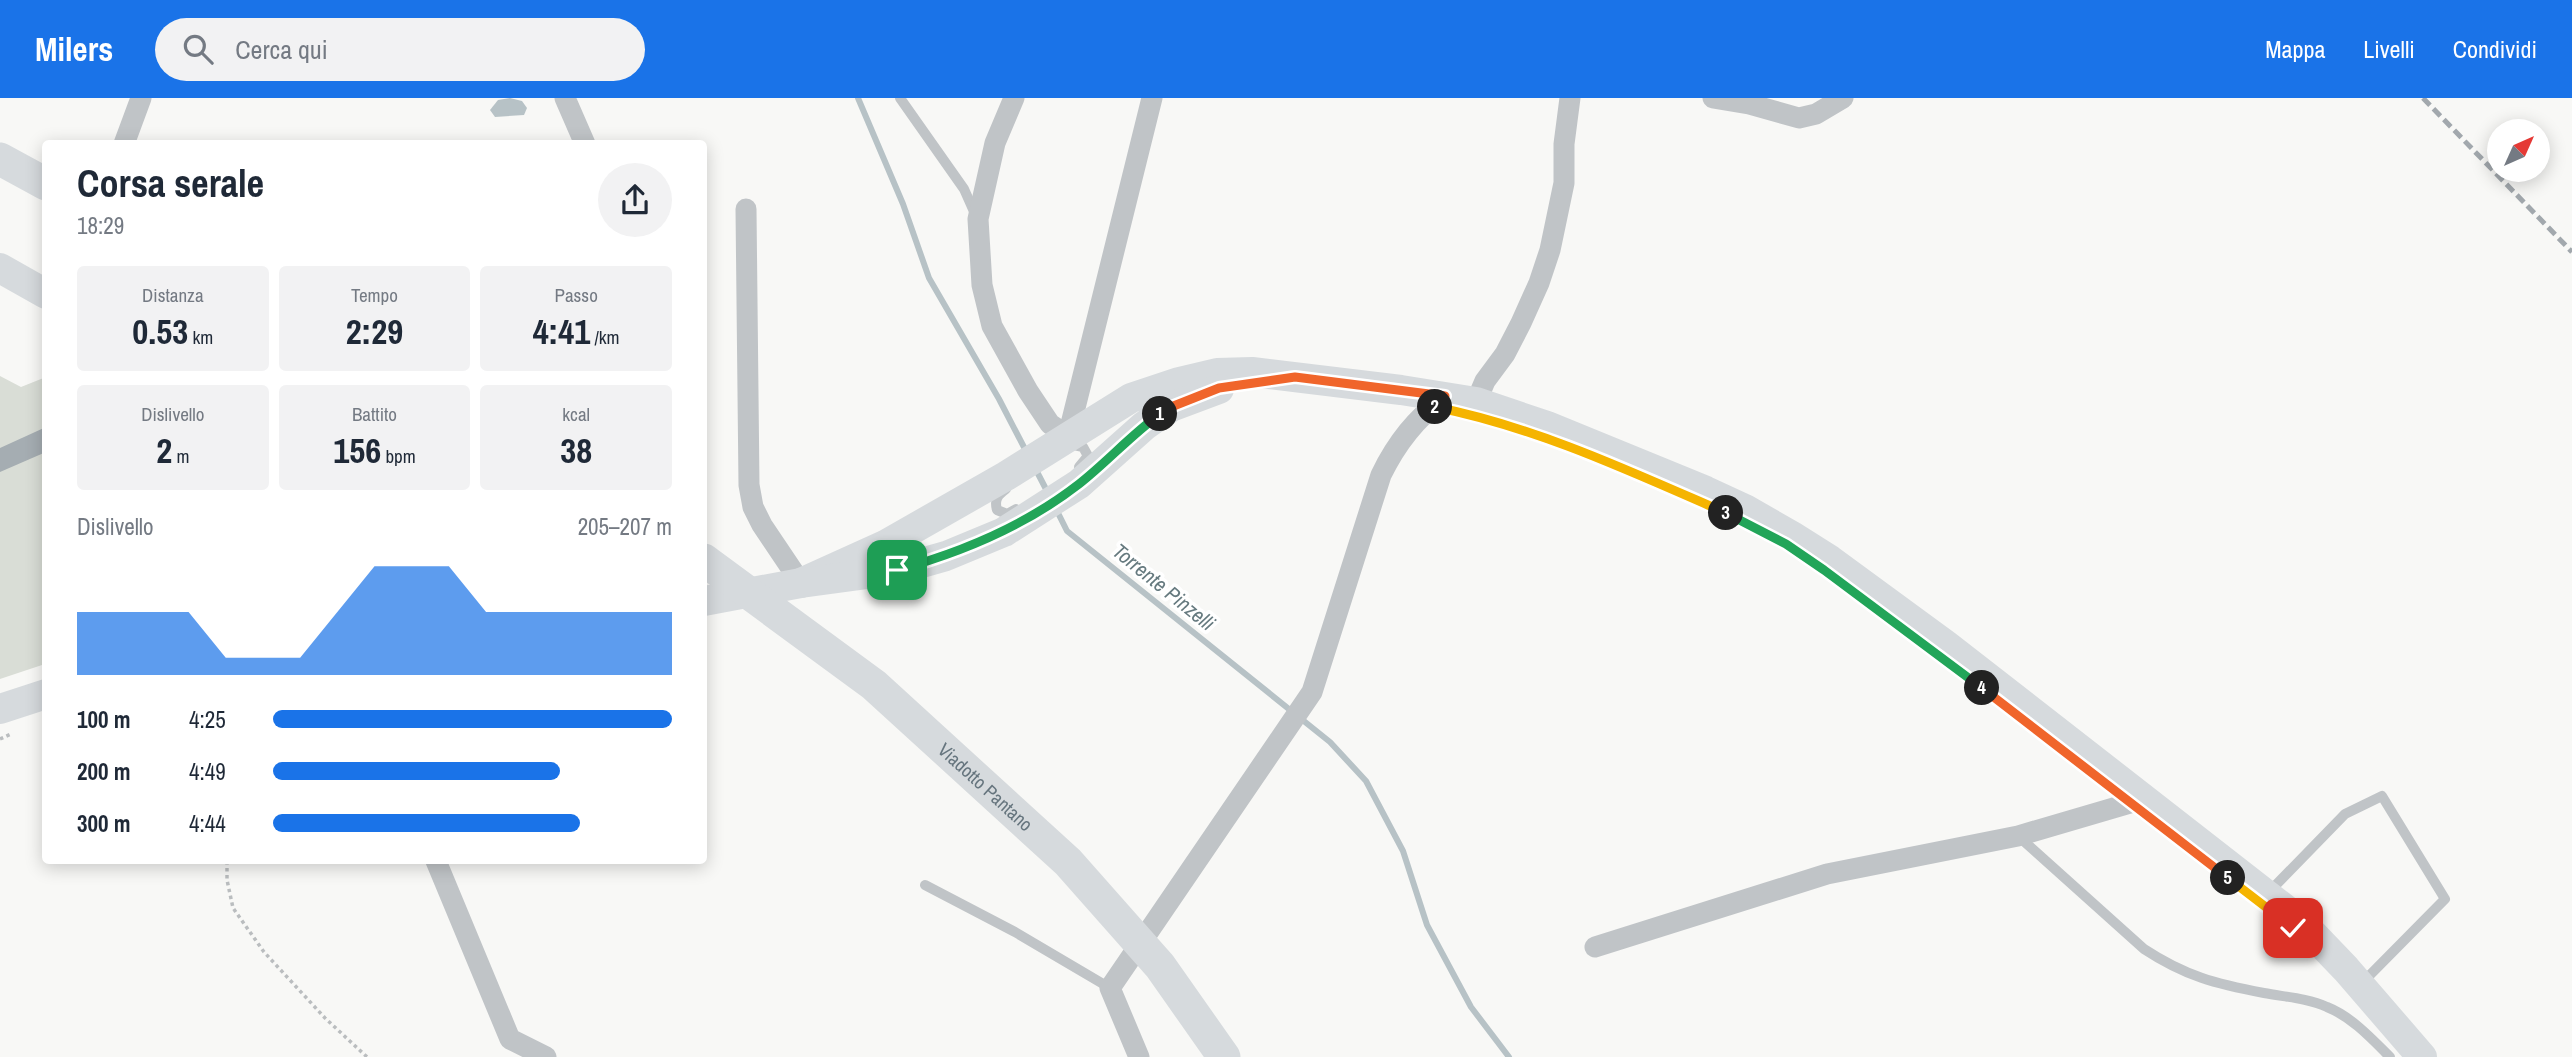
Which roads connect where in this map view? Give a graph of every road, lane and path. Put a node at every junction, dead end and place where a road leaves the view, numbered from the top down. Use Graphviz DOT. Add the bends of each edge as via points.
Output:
graph roads {
  1 [pos="141,98"];
  2 [pos="565,98"];
  3 [pos="900,98"];
  4 [pos="1014,98"];
  5 [pos="1153,98"];
  6 [pos="1570,98"];
  7 [pos="1713,98"];
  8 [pos="1843,98"];
  9 [pos="125,140"];
  10 [pos="584,140"];
  11 [pos="0,159"];
  12 [pos="42,182"];
  13 [pos="746,209"];
  14 [pos="978,219"];
  15 [pos="0,268"];
  16 [pos="42,292"];
  17 [pos="1295,377"];
  18 [pos="1445,396"];
  19 [pos="1476,402"];
  20 [pos="1034,463"];
  21 [pos="1048,496"];
  22 [pos="707,562"];
  23 [pos="801,583"];
  24 [pos="707,600"];
  25 [pos="42,695"];
  26 [pos="0,709"];
  27 [pos="2144,799"];
  28 [pos="2018,836"];
  29 [pos="228,864"];
  30 [pos="437,864"];
  31 [pos="925,885"];
  32 [pos="2267,894"];
  33 [pos="1595,947"];
  34 [pos="2360,985"];
  35 [pos="1110,988"];
  36 [pos="367,1057"];
  37 [pos="546,1057"];
  38 [pos="1139,1057"];
  39 [pos="1224,1057"];
  40 [pos="2390,1057"];
  41 [pos="2422,1057"];
  1 -- 9 [label="street"];
  2 -- 10 [label="street"];
  3 -- 14 [label="lane" via="964,189"];
  4 -- 14 [label="street" via="995,143"];
  5 -- 20 [label="street"];
  6 -- 19 [label="street" via="1564,183 1550,250 1521,323"];
  7 -- 8 [label="street" via="1799,118"];
  11 -- 12 [label="main road"];
  13 -- 23 [label="street" via="749,485 762,525"];
  14 -- 20 [label="street" via="982,285 992,326 1050,424"];
  15 -- 16 [label="main road"];
  17 -- 18 [label="main road"];
  17 -- 20 [label="main road" via="1217,373 1179,382 1131,398"];
  17 -- 21 [label="main road" via="1219,388 1171,407"];
  18 -- 19 [label="main road"];
  18 -- 35 [label="street" via="1406,432 1381,475 1312,692"];
  19 -- 27 [label="main road" via="1706,491 1792,536 1946,645"];
  20 -- 21 [label="lane" via="997,496 997,510 1007,514"];
  20 -- 21 [label="lane" via="1074,445 1083,447 1088,456"];
  20 -- 23 [label="main road" via="885,545"];
  21 -- 23 [label="main road" via="1004,532 946,556 897,570"];
  22 -- 39 [label="main road, Viadotto Pantano" via="874,685 1068,862 1160,966"];
  23 -- 24 [label="main road"];
  25 -- 26 [label="main road"];
  27 -- 28 [label="street"];
  27 -- 32 [label="main road"];
  28 -- 33 [label="street" via="1827,874"];
  28 -- 40 [label="lane" via="2163,962 2235,988 2329,1007"];
  29 -- 36 [label="path" via="233,908 264,952"];
  30 -- 37 [label="street" via="510,1039"];
  31 -- 35 [label="lane"];
  32 -- 34 [label="main road" via="2315,936"];
  32 -- 34 [label="lane" via="2345,814 2382,796 2445,899"];
  34 -- 41 [label="main road"];
  35 -- 38 [label="street"];
}
